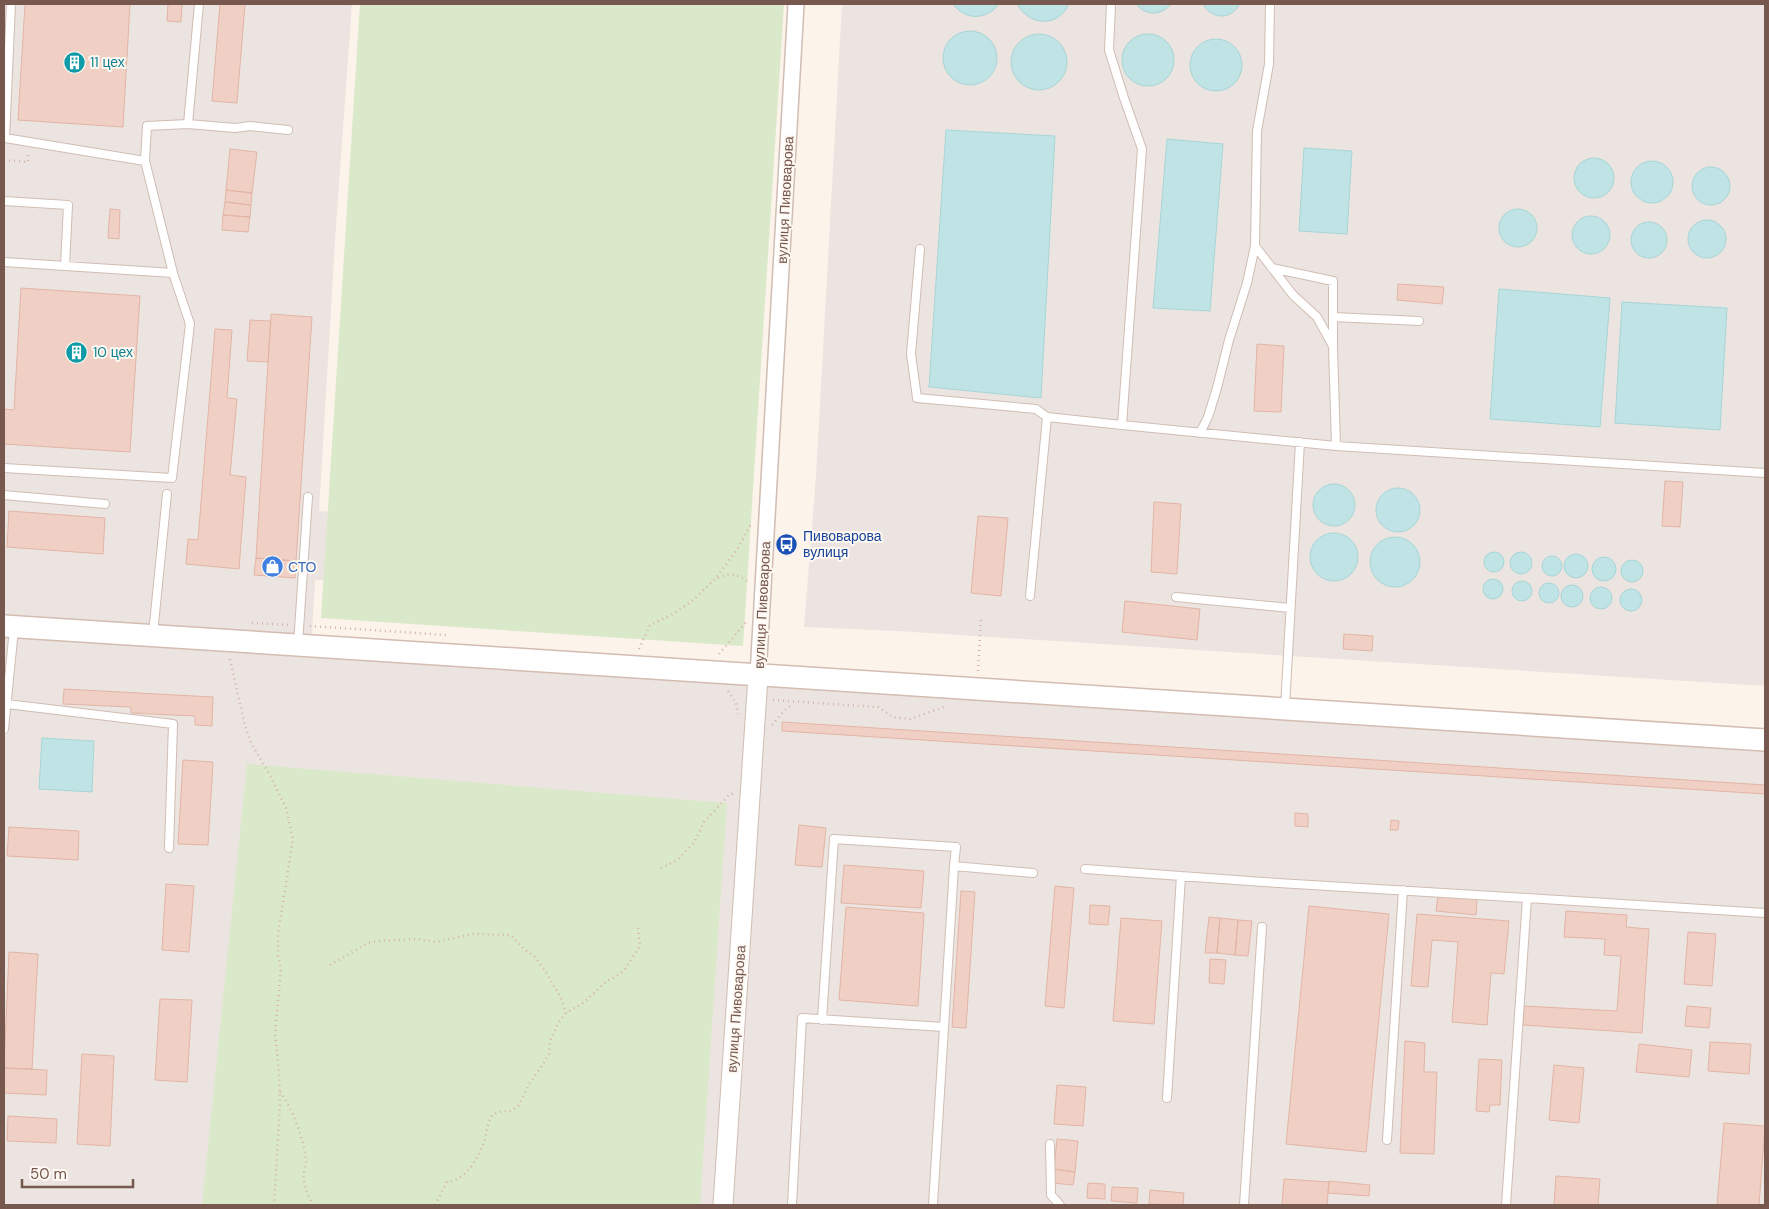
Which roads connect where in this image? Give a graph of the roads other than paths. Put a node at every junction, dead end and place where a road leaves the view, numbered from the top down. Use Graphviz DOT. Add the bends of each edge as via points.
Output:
graph roads {
  1 [pos="11,4"];
  2 [pos="199,4"];
  3 [pos="796,4"];
  4 [pos="1111,4"];
  5 [pos="1270,4"];
  6 [pos="188,124"];
  7 [pos="288,130"];
  8 [pos="145,160"];
  9 [pos="4,201"];
  10 [pos="1255,246"];
  11 [pos="920,249"];
  12 [pos="4,262"];
  13 [pos="66,266"];
  14 [pos="1272,268"];
  15 [pos="172,273"];
  16 [pos="1333,317"];
  17 [pos="1419,321"];
  18 [pos="1333,346"];
  19 [pos="1047,417"];
  20 [pos="1122,425"];
  21 [pos="1200,433"];
  22 [pos="1300,442"];
  23 [pos="1336,446"];
  24 [pos="4,468"];
  25 [pos="1765,473"];
  26 [pos="167,494"];
  27 [pos="4,495"];
  28 [pos="308,496"];
  29 [pos="105,504"];
  30 [pos="1030,596"];
  31 [pos="1176,596"];
  32 [pos="1290,608"];
  33 [pos="9,627"];
  34 [pos="153,636"];
  35 [pos="298,646"];
  36 [pos="758,676"];
  37 [pos="6,704"];
  38 [pos="1284,710"];
  39 [pos="4,729"];
  40 [pos="1765,740"];
  41 [pos="169,848"];
  42 [pos="954,866"];
  43 [pos="1085,869"];
  44 [pos="1033,873"];
  45 [pos="1181,876"];
  46 [pos="1402,890"];
  47 [pos="1527,898"];
  48 [pos="1765,913"];
  49 [pos="1262,927"];
  50 [pos="822,1020"];
  51 [pos="944,1027"];
  52 [pos="1168,1098"];
  53 [pos="1387,1140"];
  54 [pos="1050,1144"];
  55 [pos="723,1205"];
  56 [pos="792,1205"];
  57 [pos="933,1205"];
  58 [pos="1060,1205"];
  59 [pos="1244,1205"];
  60 [pos="1506,1205"];
  1 -- 8 [label="lane" via="5,138"];
  2 -- 6 [label="lane"];
  3 -- 36 [label="street, вулиця Пивоварова"];
  4 -- 20 [label="lane" via="1109,50 1142,149"];
  5 -- 10 [label="lane" via="1269,64 1257,131"];
  6 -- 7 [label="lane"];
  6 -- 8 [label="lane" via="147,126"];
  8 -- 15 [label="lane"];
  9 -- 13 [label="lane" via="68,205"];
  10 -- 14 [label="lane"];
  10 -- 21 [label="lane" via="1217,388"];
  11 -- 19 [label="lane" via="911,354 917,398 1036,409"];
  12 -- 13 [label="lane"];
  13 -- 15 [label="lane"];
  14 -- 16 [label="lane" via="1333,281"];
  14 -- 18 [label="lane" via="1293,295 1317,317"];
  15 -- 24 [label="lane" via="190,324 172,478"];
  16 -- 17 [label="lane"];
  16 -- 18 [label="lane"];
  18 -- 23 [label="lane"];
  19 -- 20 [label="lane"];
  19 -- 30 [label="lane"];
  20 -- 21 [label="lane"];
  21 -- 22 [label="lane"];
  22 -- 23 [label="lane"];
  22 -- 32 [label="lane"];
  23 -- 25 [label="lane"];
  26 -- 34 [label="lane"];
  27 -- 29 [label="lane"];
  28 -- 35 [label="lane"];
  31 -- 32 [label="lane"];
  32 -- 38 [label="lane"];
  33 -- 34 [label="main road"];
  33 -- 37 [label="lane"];
  34 -- 35 [label="main road"];
  35 -- 36 [label="main road"];
  36 -- 38 [label="main road"];
  36 -- 55 [label="street, вулиця Пивоварова"];
  37 -- 39 [label="lane"];
  37 -- 41 [label="lane" via="173,724"];
  38 -- 40 [label="main road"];
  42 -- 44 [label="lane"];
  42 -- 50 [label="lane" via="956,847 834,839"];
  42 -- 51 [label="lane"];
  43 -- 45 [label="lane"];
  45 -- 46 [label="lane"];
  45 -- 52 [label="lane"];
  46 -- 47 [label="lane"];
  46 -- 53 [label="lane"];
  47 -- 48 [label="lane"];
  47 -- 60 [label="lane"];
  49 -- 59 [label="lane"];
  50 -- 51 [label="lane"];
  50 -- 56 [label="lane" via="802,1018"];
  51 -- 57 [label="lane"];
  54 -- 58 [label="lane" via="1051,1195"];
}
